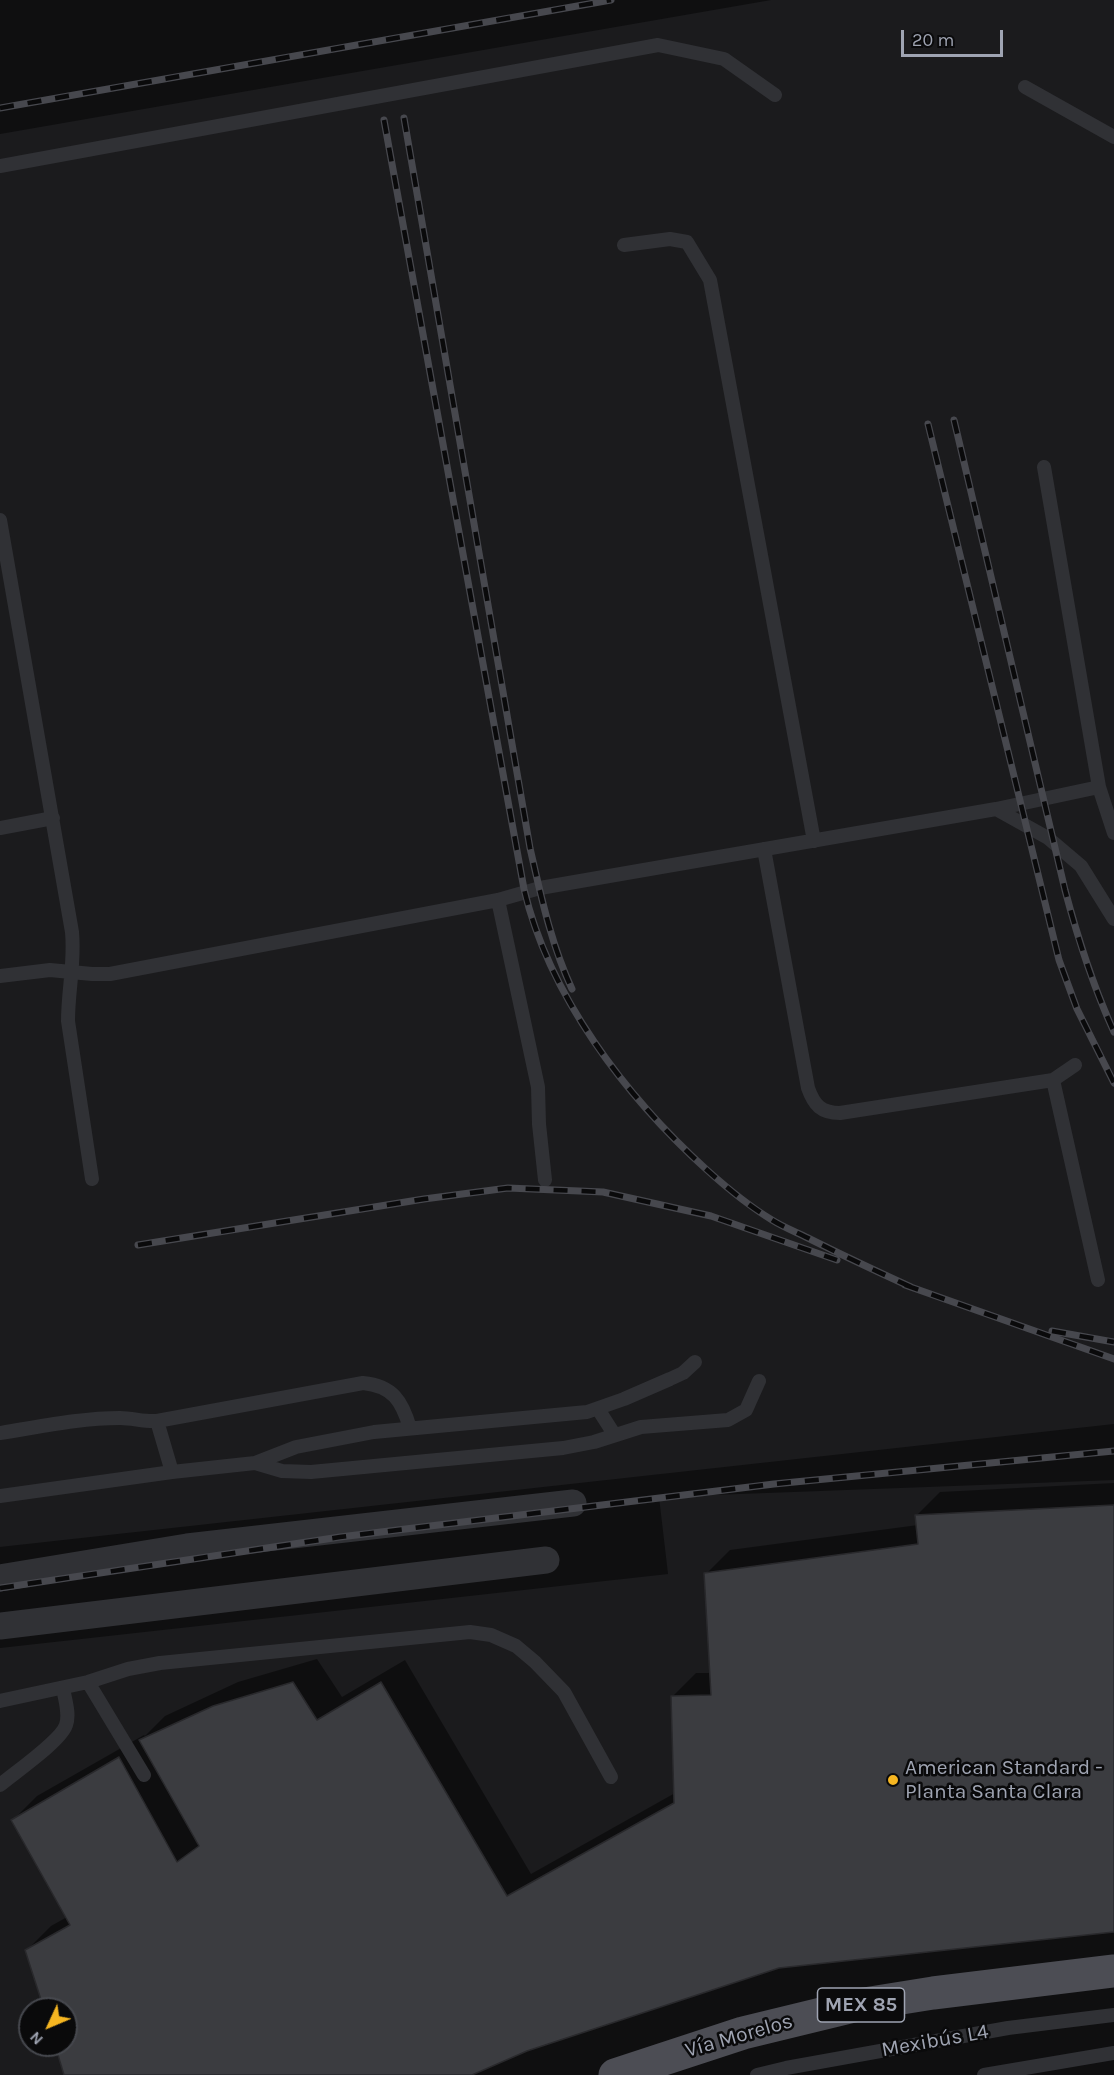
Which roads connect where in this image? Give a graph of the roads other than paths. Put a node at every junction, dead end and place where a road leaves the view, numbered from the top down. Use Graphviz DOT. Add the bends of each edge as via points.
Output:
graph roads {
  1 [pos="1025,87"];
  2 [pos="775,95"];
  3 [pos="1114,137"];
  4 [pos="0,166"];
  5 [pos="624,245"];
  6 [pos="1044,467"];
  7 [pos="0,520"];
  8 [pos="1100,787"];
  9 [pos="996,809"];
  10 [pos="53,818"];
  11 [pos="0,828"];
  12 [pos="1114,833"];
  13 [pos="814,841"];
  14 [pos="764,849"];
  15 [pos="498,900"];
  16 [pos="1114,919"];
  17 [pos="72,973"];
  18 [pos="0,976"];
  19 [pos="1076,1065"];
  20 [pos="1053,1080"];
  21 [pos="92,1179"];
  22 [pos="545,1180"];
  23 [pos="1098,1280"];
  24 [pos="695,1362"];
  25 [pos="759,1381"];
  26 [pos="598,1408"];
  27 [pos="157,1421"];
  28 [pos="410,1428"];
  29 [pos="0,1432"];
  30 [pos="614,1434"];
  31 [pos="255,1463"];
  32 [pos="172,1472"];
  33 [pos="0,1496"];
  34 [pos="573,1503"];
  35 [pos="546,1560"];
  36 [pos="0,1578"];
  37 [pos="0,1626"];
  38 [pos="88,1682"];
  39 [pos="63,1688"];
  40 [pos="0,1701"];
  41 [pos="144,1775"];
  42 [pos="611,1777"];
  43 [pos="0,1785"];
  44 [pos="1114,1971"];
  45 [pos="1114,2015"];
  46 [pos="1114,2052"];
  47 [pos="615,2075"];
  48 [pos="757,2075"];
  49 [pos="984,2075"];
  1 -- 3 [label="lane"];
  2 -- 4 [label="lane" via="724,59 658,45"];
  5 -- 13 [label="lane" via="670,239 687,243 710,280"];
  6 -- 8 [label="lane"];
  7 -- 10 [label="lane"];
  8 -- 9 [label="lane"];
  8 -- 12 [label="lane"];
  9 -- 13 [label="lane"];
  9 -- 16 [label="lane" via="1048,838 1081,866"];
  10 -- 11 [label="lane"];
  10 -- 17 [label="lane" via="72,932"];
  13 -- 14 [label="lane"];
  14 -- 15 [label="lane" via="540,888"];
  14 -- 20 [label="lane" via="808,1088 819,1107 827,1113 840,1113"];
  15 -- 17 [label="lane" via="110,974"];
  15 -- 22 [label="lane" via="538,1087"];
  17 -- 18 [label="lane" via="50,970"];
  17 -- 21 [label="lane" via="68,1021"];
  19 -- 20 [label="lane"];
  20 -- 23 [label="lane"];
  24 -- 26 [label="lane" via="683,1373"];
  25 -- 30 [label="lane" via="746,1410 728,1420 641,1427"];
  26 -- 28 [label="lane"];
  26 -- 30 [label="lane"];
  27 -- 28 [label="lane" via="363,1383 390,1391 404,1410"];
  27 -- 29 [label="lane" via="120,1418"];
  27 -- 32 [label="lane"];
  28 -- 31 [label="lane" via="317,1442"];
  30 -- 31 [label="lane" via="563,1448 311,1472 282,1471"];
  31 -- 32 [label="lane"];
  32 -- 33 [label="lane"];
  34 -- 36 [label="street" via="187,1547"];
  35 -- 37 [label="street"];
  38 -- 39 [label="lane"];
  38 -- 41 [label="lane"];
  38 -- 42 [label="lane" via="159,1663 470,1632 491,1635 516,1646 564,1692"];
  39 -- 40 [label="lane"];
  39 -- 43 [label="lane" via="67,1716 64,1730"];
  44 -- 47 [label="main road, Vía Morelos / MEX 85" via="858,2005 744,2033"];
  45 -- 48 [label="lane, Mexibús L4" via="1008,2028"];
  46 -- 49 [label="lane, Mexibús L4"];
}
